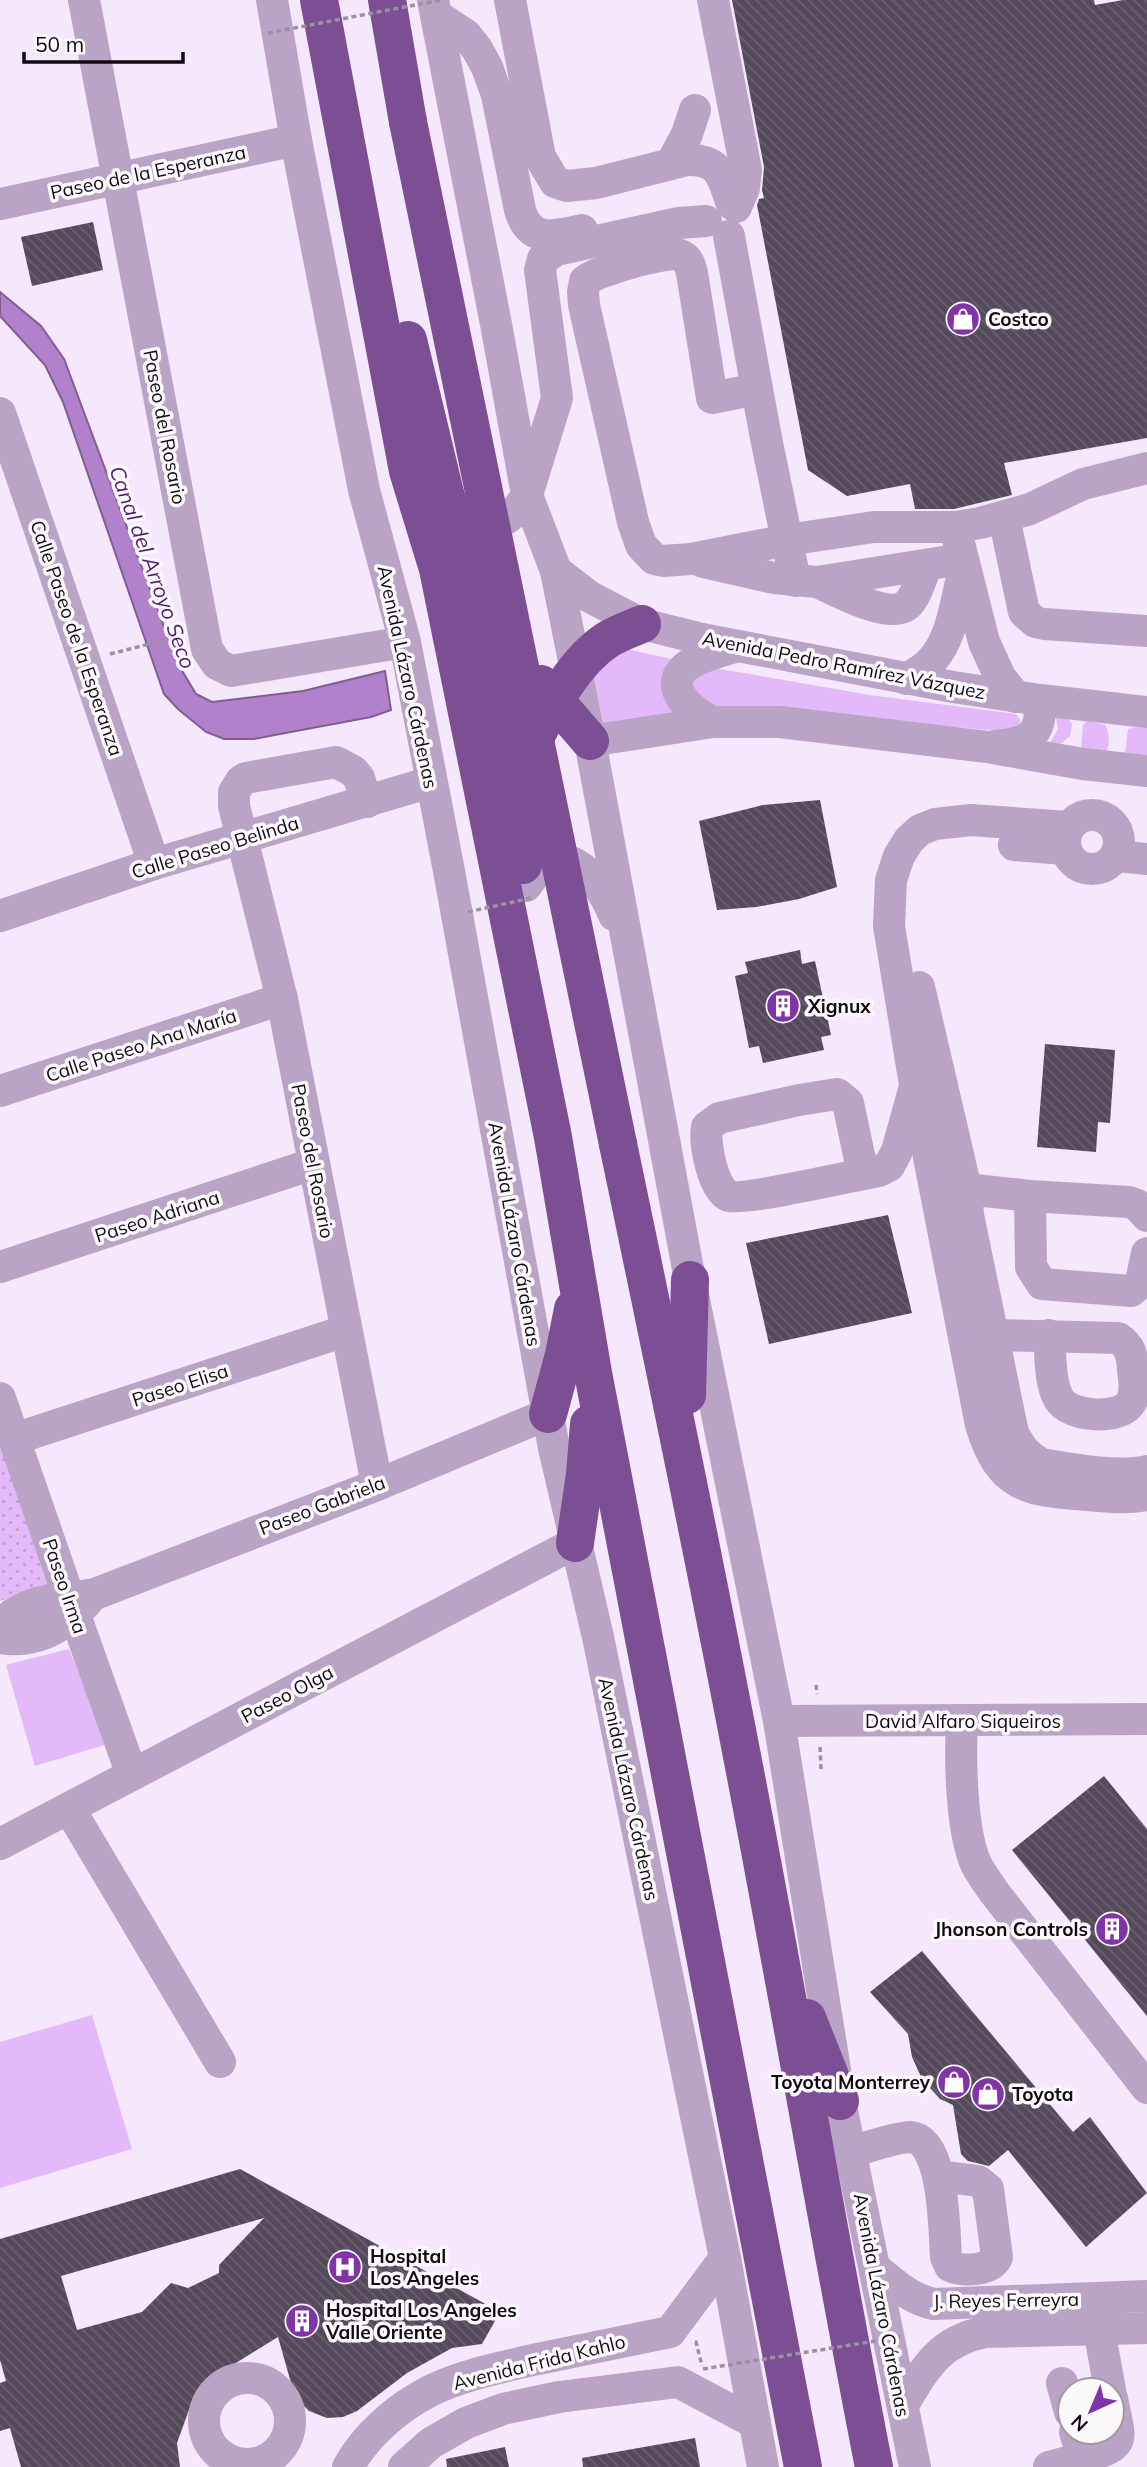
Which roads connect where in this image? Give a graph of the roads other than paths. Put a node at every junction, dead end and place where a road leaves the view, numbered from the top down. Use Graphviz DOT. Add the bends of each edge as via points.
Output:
graph roads {
  1 [pos="84,0"];
  2 [pos="272,0"];
  3 [pos="319,0"];
  4 [pos="387,0"];
  5 [pos="510,0"];
  6 [pos="713,0"];
  7 [pos="429,4"];
  8 [pos="406,106"];
  9 [pos="695,110"];
  10 [pos="296,140"];
  11 [pos="671,164"];
  12 [pos="119,178"];
  13 [pos="355,185"];
  14 [pos="0,204"];
  15 [pos="725,223"];
  16 [pos="692,273"];
  17 [pos="746,335"];
  18 [pos="702,342"];
  19 [pos="757,389"];
  20 [pos="0,412"];
  21 [pos="1147,468"];
  22 [pos="444,493"];
  23 [pos="527,495"];
  24 [pos="1004,517"];
  25 [pos="956,527"];
  26 [pos="788,540"];
  27 [pos="691,559"];
  28 [pos="963,564"];
  29 [pos="556,571"];
  30 [pos="806,582"];
  31 [pos="482,614"];
  32 [pos="642,624"];
  33 [pos="1147,631"];
  34 [pos="405,642"];
  35 [pos="736,646"];
  36 [pos="907,678"];
  37 [pos="495,692"];
  38 [pos="1028,699"];
  39 [pos="557,701"];
  40 [pos="1147,712"];
  41 [pos="713,722"];
  42 [pos="590,741"];
  43 [pos="987,747"];
  44 [pos="1083,764"];
  45 [pos="1133,769"];
  46 [pos="431,782"];
  47 [pos="511,784"];
  48 [pos="367,802"];
  49 [pos="1100,834"];
  50 [pos="241,840"];
  51 [pos="1147,859"];
  52 [pos="154,864"];
  53 [pos="529,892"];
  54 [pos="0,916"];
  55 [pos="630,956"];
  56 [pos="282,999"];
  57 [pos="928,1086"];
  58 [pos="0,1091"];
  59 [pos="553,1137"];
  60 [pos="313,1164"];
  61 [pos="863,1174"];
  62 [pos="966,1189"];
  63 [pos="1030,1196"];
  64 [pos="1147,1216"];
  65 [pos="1147,1253"];
  66 [pos="0,1267"];
  67 [pos="690,1280"];
  68 [pos="578,1283"];
  69 [pos="345,1331"];
  70 [pos="993,1335"];
  71 [pos="1049,1335"];
  72 [pos="593,1373"];
  73 [pos="0,1398"];
  74 [pos="548,1414"];
  75 [pos="14,1439"];
  76 [pos="686,1470"];
  77 [pos="1147,1471"];
  78 [pos="376,1485"];
  79 [pos="1147,1494"];
  80 [pos="575,1543"];
  81 [pos="79,1602"];
  82 [pos="0,1626"];
  83 [pos="0,1638"];
  84 [pos="1147,1718"];
  85 [pos="779,1721"];
  86 [pos="962,1722"];
  87 [pos="132,1774"];
  88 [pos="69,1808"];
  89 [pos="0,1844"];
  90 [pos="778,1946"];
  91 [pos="220,2062"];
  92 [pos="1147,2088"];
  93 [pos="841,2101"];
  94 [pos="851,2152"];
  95 [pos="939,2176"];
  96 [pos="725,2258"];
  97 [pos="876,2269"];
  98 [pos="1147,2296"];
  99 [pos="1147,2328"];
  100 [pos="1099,2329"];
  101 [pos="683,2337"];
  102 [pos="691,2375"];
  103 [pos="1108,2376"];
  104 [pos="903,2405"];
  105 [pos="755,2423"];
  106 [pos="1078,2446"];
  107 [pos="1087,2446"];
  108 [pos="1115,2446"];
  109 [pos="351,2461"];
  110 [pos="326,2467"];
  111 [pos="404,2467"];
  112 [pos="763,2467"];
  113 [pos="803,2467"];
  114 [pos="874,2467"];
  115 [pos="915,2467"];
  116 [pos="1049,2467"];
  1 -- 12 [label="street, Paseo del Rosario"];
  2 -- 10 [label="street, Avenida Lázaro Cárdenas"];
  3 -- 13 [label="highway"];
  4 -- 8 [label="highway, Avenida Lázaro Cárdenas"];
  5 -- 11 [label="street" via="540,157 555,182 567,186 596,183"];
  6 -- 15 [label="street" via="746,170 744,188"];
  7 -- 8 [label="highway" via="414,48"];
  7 -- 15 [label="street" via="466,35 487,67 523,218 534,232 554,236 695,207"];
  7 -- 23 [label="street, Avenida Lázaro Cárdenas"];
  8 -- 76 [label="highway, Avenida Lázaro Cárdenas, bridge"];
  9 -- 11 [label="street"];
  10 -- 12 [label="street, Paseo de la Esperanza"];
  10 -- 34 [label="street, Avenida Lázaro Cárdenas" via="364,490"];
  11 -- 15 [label="street" via="698,160 714,165 722,176"];
  12 -- 14 [label="street, Paseo de la Esperanza"];
  12 -- 34 [label="street, Paseo del Rosario" via="207,649 217,664 231,671"];
  13 -- 22 [label="highway" via="377,212"];
  13 -- 59 [label="highway" via="405,458 438,569"];
  15 -- 16 [label="street"];
  15 -- 17 [label="street"];
  15 -- 23 [label="street" via="679,223 556,250 543,259 540,270 557,398"];
  16 -- 18 [label="street"];
  16 -- 27 [label="street" via="686,258 667,254 589,277 583,292 641,545 654,559"];
  17 -- 18 [label="street"];
  17 -- 19 [label="street"];
  18 -- 19 [label="street" via="712,398"];
  19 -- 26 [label="street"];
  20 -- 52 [label="street, Calle Paseo de la Esperanza"];
  21 -- 24 [label="street" via="1083,484"];
  22 -- 23 [label="street" via="475,521 489,525 508,519"];
  22 -- 31 [label="highway"];
  23 -- 29 [label="street, Avenida Lázaro Cárdenas"];
  24 -- 25 [label="street"];
  24 -- 33 [label="street" via="1029,618 1056,625"];
  25 -- 26 [label="street" via="874,527"];
  25 -- 28 [label="street"];
  26 -- 27 [label="street"];
  26 -- 30 [label="street"];
  27 -- 30 [label="street"];
  28 -- 30 [label="street" via="927,565 907,605 895,610"];
  28 -- 36 [label="street" via="941,647 925,668"];
  28 -- 38 [label="street" via="992,663"];
  29 -- 32 [label="street, Avenida Pedro Ramírez Vázquez" via="590,597"];
  29 -- 39 [label="street, Avenida Lázaro Cárdenas"];
  31 -- 37 [label="highway"];
  31 -- 39 [label="highway"];
  32 -- 35 [label="street, Avenida Pedro Ramírez Vázquez"];
  32 -- 39 [label="highway" via="607,640"];
  34 -- 46 [label="street, Avenida Lázaro Cárdenas"];
  35 -- 36 [label="street, Avenida Pedro Ramírez Vázquez"];
  35 -- 41 [label="street" via="694,661 678,679 683,702"];
  36 -- 38 [label="street, Avenida Pedro Ramírez Vázquez"];
  37 -- 39 [label="highway" via="516,713"];
  37 -- 47 [label="highway"];
  38 -- 40 [label="street, Avenida Pedro Ramírez Vázquez"];
  38 -- 43 [label="street" via="1039,722 1031,736 1023,743"];
  39 -- 42 [label="street, Avenida Lázaro Cárdenas"];
  39 -- 42 [label="highway" via="558,736"];
  39 -- 47 [label="highway"];
  41 -- 42 [label="street"];
  41 -- 43 [label="street" via="780,722"];
  42 -- 55 [label="street, Avenida Lázaro Cárdenas"];
  43 -- 44 [label="street"];
  44 -- 45 [label="street"];
  44 -- 49 [label="street"];
  45 -- 49 [label="street"];
  46 -- 48 [label="street, Calle Paseo Belinda"];
  46 -- 74 [label="street, Avenida Lázaro Cárdenas"];
  47 -- 53 [label="highway"];
  48 -- 50 [label="street, Calle Paseo Belinda"];
  48 -- 50 [label="street, Paseo del Rosario" via="359,778 336,762 256,775 241,781 232,798"];
  49 -- 51 [label="street"];
  49 -- 57 [label="street" via="948,841 935,845 912,870 905,889 907,933"];
  50 -- 52 [label="street, Calle Paseo Belinda"];
  50 -- 56 [label="street, Paseo del Rosario"];
  52 -- 54 [label="street, Calle Paseo Belinda"];
  53 -- 55 [label="street" via="537,870 553,861 581,866 601,889"];
  53 -- 59 [label="highway" via="558,1074"];
  55 -- 67 [label="street, Avenida Lázaro Cárdenas"];
  56 -- 58 [label="street, Calle Paseo Ana María"];
  56 -- 60 [label="street, Paseo del Rosario"];
  57 -- 61 [label="street" via="893,1161 885,1170"];
  57 -- 62 [label="street"];
  57 -- 79 [label="street" via="981,1425 995,1460 1018,1482 1034,1489 1118,1497"];
  59 -- 68 [label="highway"];
  60 -- 66 [label="street, Paseo Adriana"];
  60 -- 69 [label="street, Paseo del Rosario"];
  61 -- 61 [label="street" via="732,1197 715,1178 707,1127 719,1118 837,1094 848,1103"];
  62 -- 63 [label="street"];
  62 -- 70 [label="street"];
  63 -- 64 [label="street" via="1129,1202"];
  63 -- 65 [label="street" via="1031,1267 1042,1284 1131,1291 1141,1282"];
  67 -- 76 [label="highway"];
  67 -- 85 [label="street, Avenida Lázaro Cárdenas"];
  68 -- 72 [label="highway"];
  68 -- 74 [label="highway"];
  69 -- 75 [label="street, Paseo Elisa"];
  69 -- 78 [label="street, Paseo del Rosario"];
  70 -- 71 [label="street"];
  70 -- 77 [label="street" via="1010,1425 1030,1458 1058,1467"];
  72 -- 80 [label="highway"];
  72 -- 113 [label="highway"];
  73 -- 75 [label="street, Paseo Irma"];
  74 -- 78 [label="street, Paseo Gabriela"];
  74 -- 80 [label="street, Avenida Lázaro Cárdenas"];
  75 -- 81 [label="street, Paseo Irma"];
  76 -- 90 [label="highway, Avenida Lázaro Cárdenas"];
  78 -- 81 [label="street, Paseo Gabriela"];
  80 -- 87 [label="street, Paseo Olga"];
  80 -- 96 [label="street, Avenida Lázaro Cárdenas"];
  81 -- 82 [label="street, Paseo Gabriela" via="26,1607"];
  81 -- 83 [label="street, Paseo Gabriela" via="48,1633 20,1640"];
  81 -- 87 [label="street, Paseo Irma"];
  84 -- 86 [label="street, David Alfaro Siqueiros"];
  85 -- 86 [label="street, David Alfaro Siqueiros"];
  85 -- 93 [label="street, Avenida Lázaro Cárdenas"];
  86 -- 92 [label="street" via="966,1823 976,1863"];
  87 -- 88 [label="street, Paseo Olga"];
  88 -- 89 [label="street, Paseo Olga"];
  88 -- 91 [label="street"];
  90 -- 93 [label="highway"];
  90 -- 114 [label="highway, Avenida Lázaro Cárdenas"];
  93 -- 94 [label="street, Avenida Lázaro Cárdenas"];
  94 -- 95 [label="street" via="910,2137 931,2153"];
  94 -- 97 [label="street, Avenida Lázaro Cárdenas"];
  96 -- 101 [label="street"];
  96 -- 105 [label="street, Avenida Lázaro Cárdenas"];
  97 -- 98 [label="street, J. Reyes Ferreyra" via="918,2300 934,2304"];
  97 -- 104 [label="street, Avenida Lázaro Cárdenas"];
  99 -- 100 [label="street, J. Reyes Ferreyra"];
  100 -- 103 [label="street"];
  100 -- 104 [label="street, J. Reyes Ferreyra" via="966,2336 927,2365"];
  101 -- 102 [label="street"];
  101 -- 109 [label="street, Avenida Frida Kahlo" via="542,2358 466,2377 430,2391 399,2412"];
  102 -- 105 [label="street"];
  102 -- 111 [label="street, Avenida Frida Kahlo" via="503,2409 431,2443"];
  104 -- 115 [label="street, Avenida Lázaro Cárdenas"];
  105 -- 112 [label="street, Avenida Lázaro Cárdenas"];
  106 -- 116 [label="street"];
  107 -- 108 [label="street"];
  109 -- 110 [label="street"];
}
